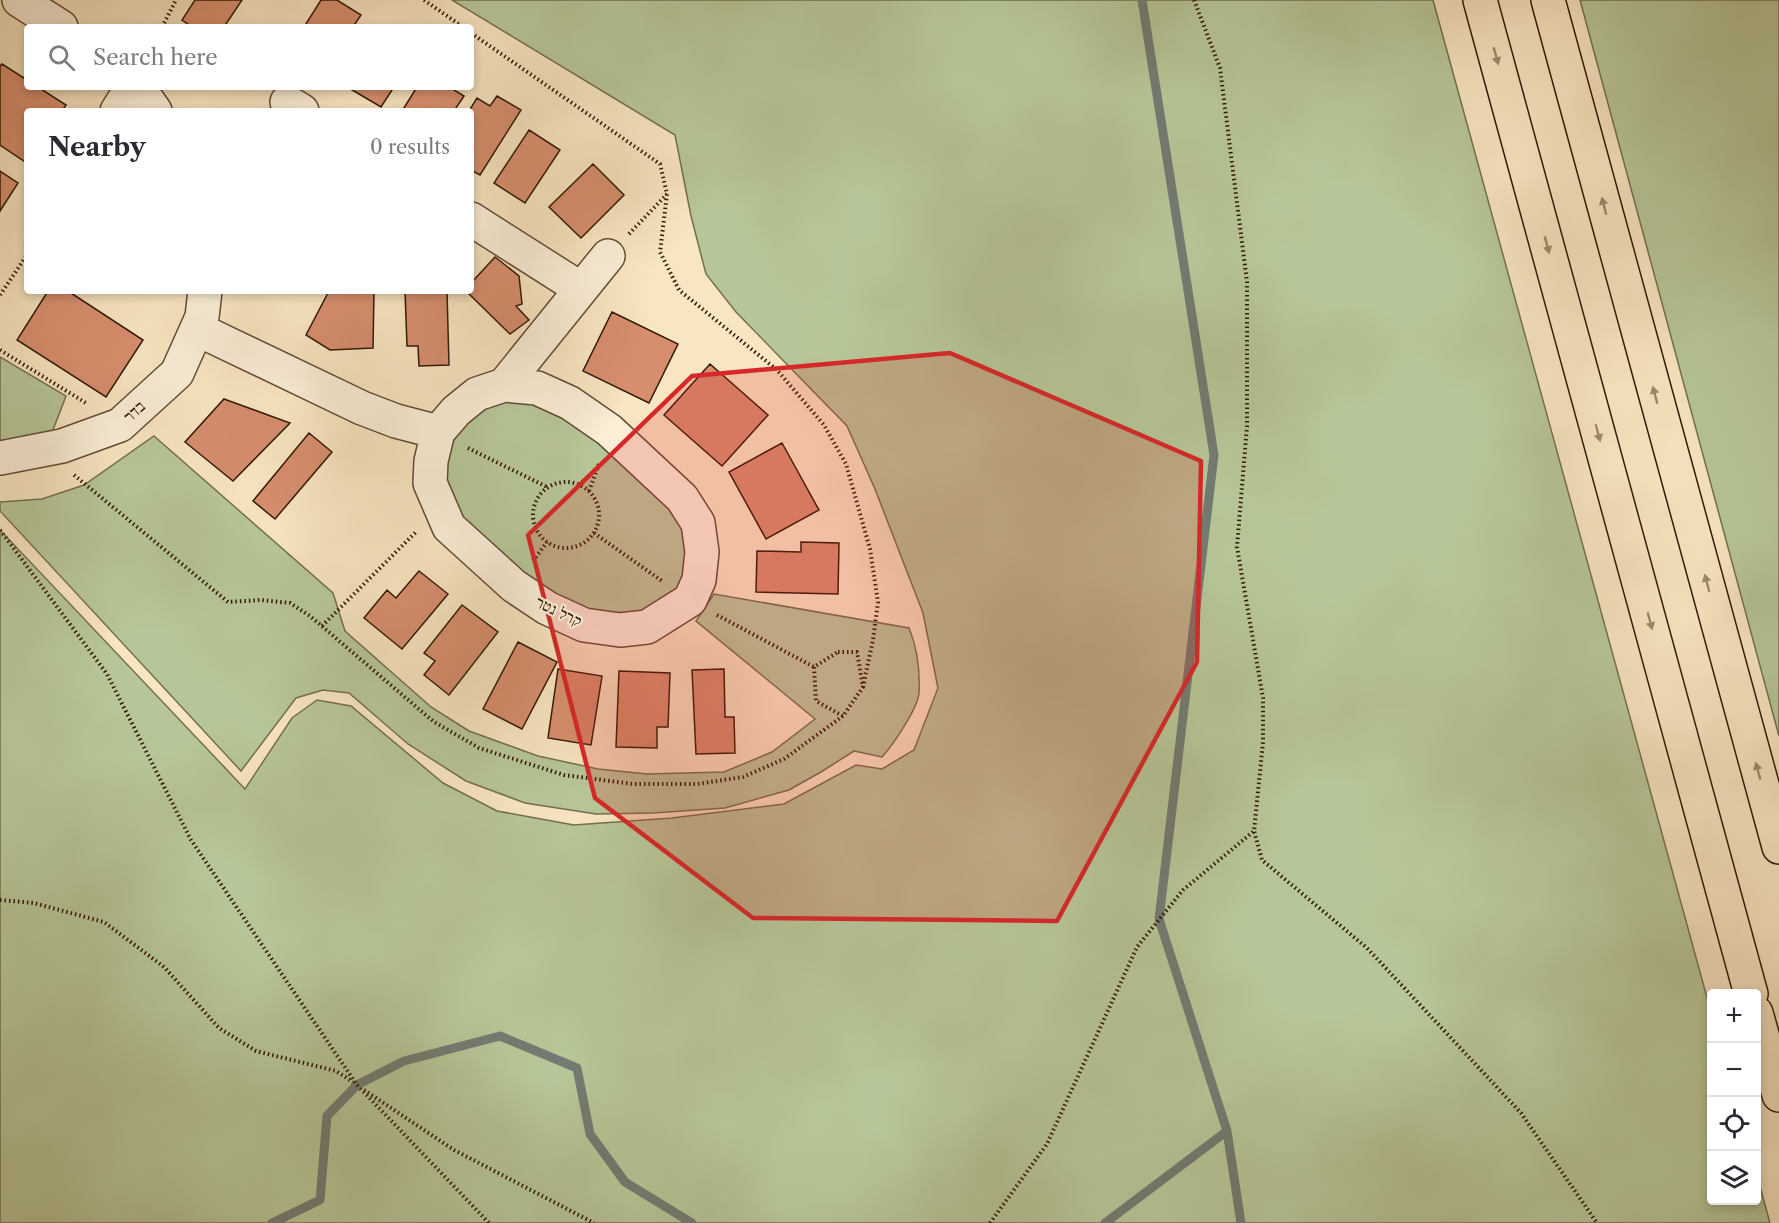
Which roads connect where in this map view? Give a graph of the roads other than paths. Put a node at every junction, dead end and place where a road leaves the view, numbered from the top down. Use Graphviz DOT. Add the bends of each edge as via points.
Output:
graph roads {
  1 [pos="19,0"];
  2 [pos="1480,0"];
  3 [pos="1548,0"];
  4 [pos="56,24"];
  5 [pos="130,90"];
  6 [pos="140,90"];
  7 [pos="119,108"];
  8 [pos="153,108"];
  9 [pos="474,221"];
  10 [pos="608,256"];
  11 [pos="581,289"];
  12 [pos="205,294"];
  13 [pos="197,329"];
  14 [pos="504,385"];
  15 [pos="438,432"];
  16 [pos="0,458"];
  17 [pos="1779,848"];
  18 [pos="1750,989"];
  19 [pos="1761,1030"];
  20 [pos="1779,1095"];
  1 -- 4 [label="street"];
  2 -- 18 [label="highway, one-way"];
  17 -- 3 [label="highway, one-way"];
  5 -- 7 [label="street"];
  6 -- 8 [label="street"];
  9 -- 11 [label="street"];
  10 -- 11 [label="street"];
  11 -- 14 [label="street"];
  12 -- 13 [label="street, בדר"];
  13 -- 15 [label="street" via="362,408"];
  13 -- 16 [label="street, בדר" via="177,373 120,424 62,446"];
  14 -- 15 [label="street, קרל נטר" via="477,394"];
  14 -- 15 [label="street, קרל נטר" via="537,388 570,403 609,430 682,498 698,523 702,552 699,580 690,600 647,627 620,630 584,625 547,608 514,586 449,527 430,483"];
  19 -- 20 [label="highway"];
}
